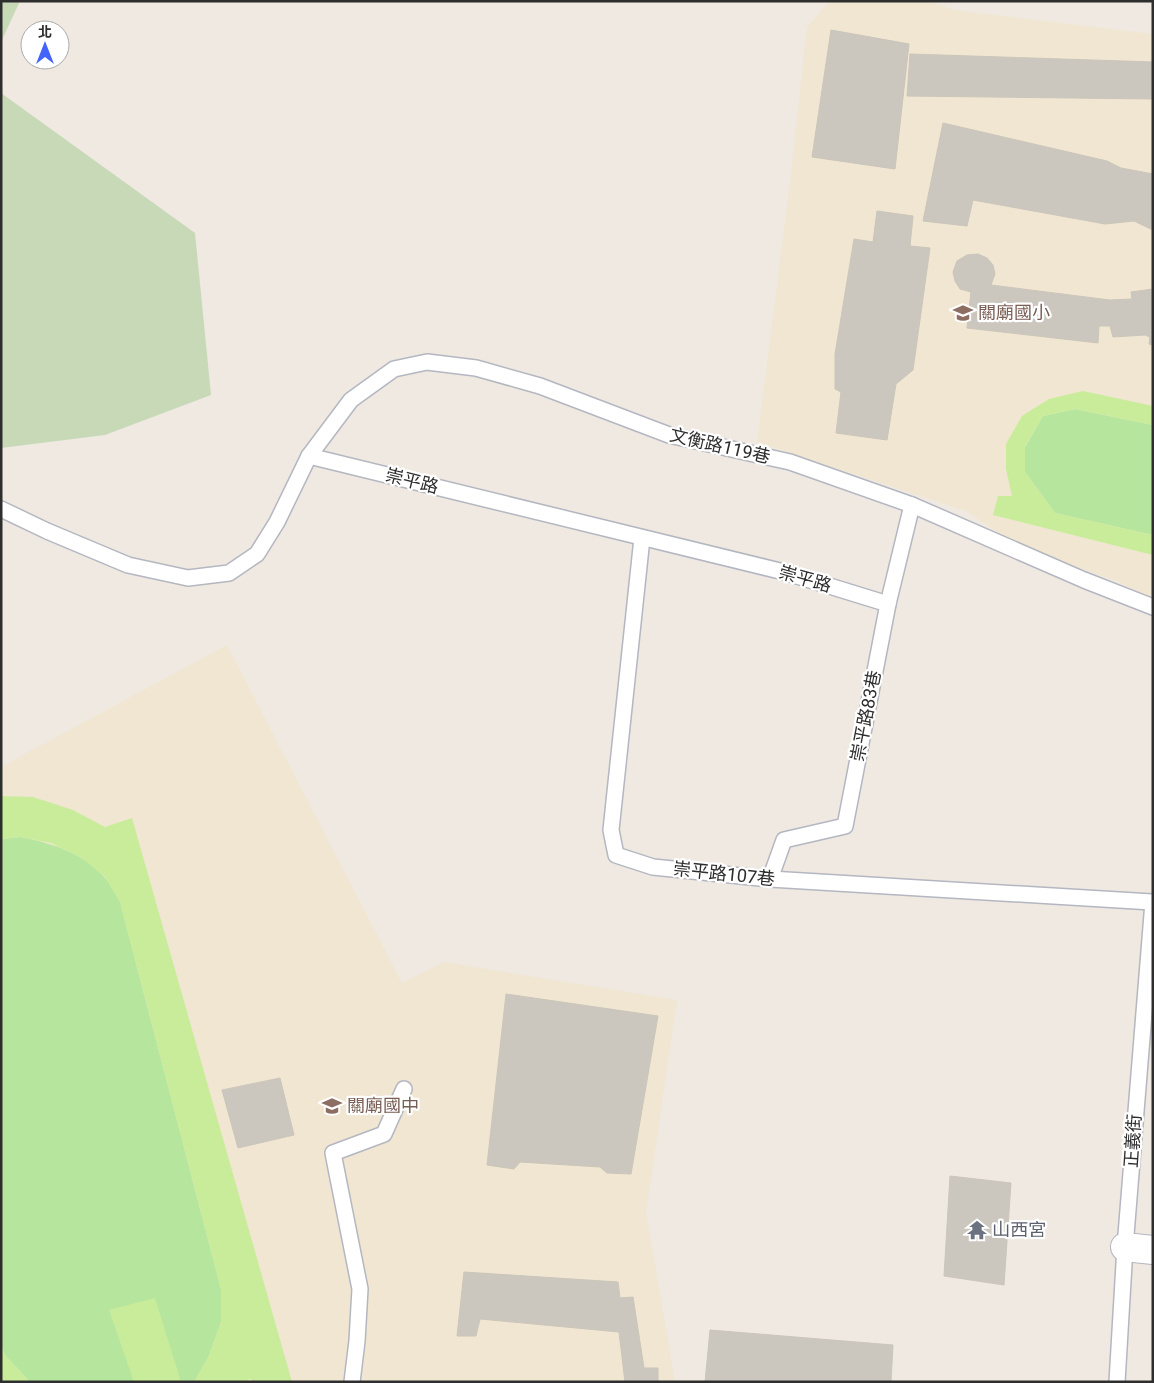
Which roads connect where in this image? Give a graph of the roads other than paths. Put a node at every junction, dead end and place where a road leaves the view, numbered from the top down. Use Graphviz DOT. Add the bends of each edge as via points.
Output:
graph roads {
  1 [pos="309,456"];
  2 [pos="912,504"];
  3 [pos="1,508"];
  4 [pos="642,538"];
  5 [pos="888,604"];
  6 [pos="1153,607"];
  7 [pos="770,879"];
  8 [pos="1152,902"];
  9 [pos="404,1090"];
  10 [pos="1126,1247"];
  11 [pos="1153,1250"];
  12 [pos="352,1382"];
  13 [pos="1117,1382"];
  1 -- 2 [label="lane, 文衡路119巷" via="351,400 394,369 427,362 476,368 540,386 669,435 790,462"];
  1 -- 3 [label="lane" via="277,522 257,554 229,573 188,578 128,565 48,532"];
  1 -- 4 [label="lane, 崇平路"];
  2 -- 5 [label="lane, 崇平路83巷"];
  2 -- 6 [label="lane, 文衡路119巷"];
  4 -- 5 [label="lane, 崇平路" via="784,572"];
  4 -- 7 [label="lane, 崇平路107巷" via="612,830 616,855 653,867"];
  5 -- 7 [label="lane, 崇平路83巷" via="845,826 784,840"];
  7 -- 8 [label="lane, 崇平路107巷"];
  8 -- 10 [label="lane, 正義街"];
  9 -- 12 [label="lane" via="384,1134 333,1153 360,1289"];
  10 -- 11 [label="street"];
  10 -- 13 [label="lane, 正義街"];
}
